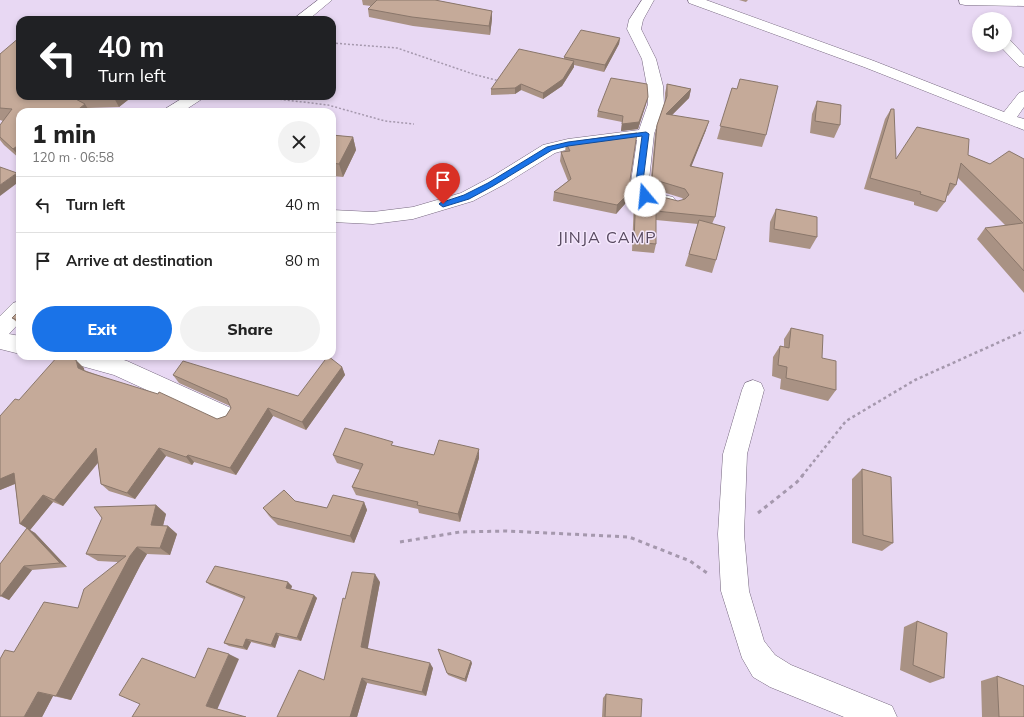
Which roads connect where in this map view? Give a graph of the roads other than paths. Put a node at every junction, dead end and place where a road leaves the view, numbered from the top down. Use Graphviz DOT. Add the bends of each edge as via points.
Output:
graph roads {
  1 [pos="326,0"];
  2 [pos="648,0"];
  3 [pos="694,0"];
  4 [pos="964,0"];
  5 [pos="1024,2"];
  6 [pos="975,12"];
  7 [pos="304,16"];
  8 [pos="1012,50"];
  9 [pos="1024,63"];
  10 [pos="1024,96"];
  11 [pos="191,100"];
  12 [pos="178,108"];
  13 [pos="1008,118"];
  14 [pos="1024,125"];
  15 [pos="646,134"];
  16 [pos="676,203"];
  17 [pos="336,216"];
  18 [pos="16,314"];
  19 [pos="0,330"];
  20 [pos="0,340"];
  21 [pos="16,344"];
  22 [pos="91,360"];
  23 [pos="753,390"];
  24 [pos="223,415"];
  25 [pos="881,717"];
  1 -- 7 [label="street"];
  2 -- 15 [label="street" via="636,20 634,29 649,58 655,86 656,104"];
  3 -- 13 [label="street"];
  4 -- 5 [label="street"];
  4 -- 6 [label="street"];
  8 -- 9 [label="street"];
  10 -- 13 [label="street"];
  11 -- 12 [label="street"];
  13 -- 14 [label="street"];
  15 -- 16 [label="street" via="639,189 641,194"];
  15 -- 17 [label="street" via="568,144 549,149 466,197 413,213 373,218"];
  18 -- 19 [label="street"];
  20 -- 21 [label="street"];
  22 -- 24 [label="street" via="119,367"];
  23 -- 25 [label="street" via="735,454 731,534 735,591 752,648 764,666 781,676"];
}
